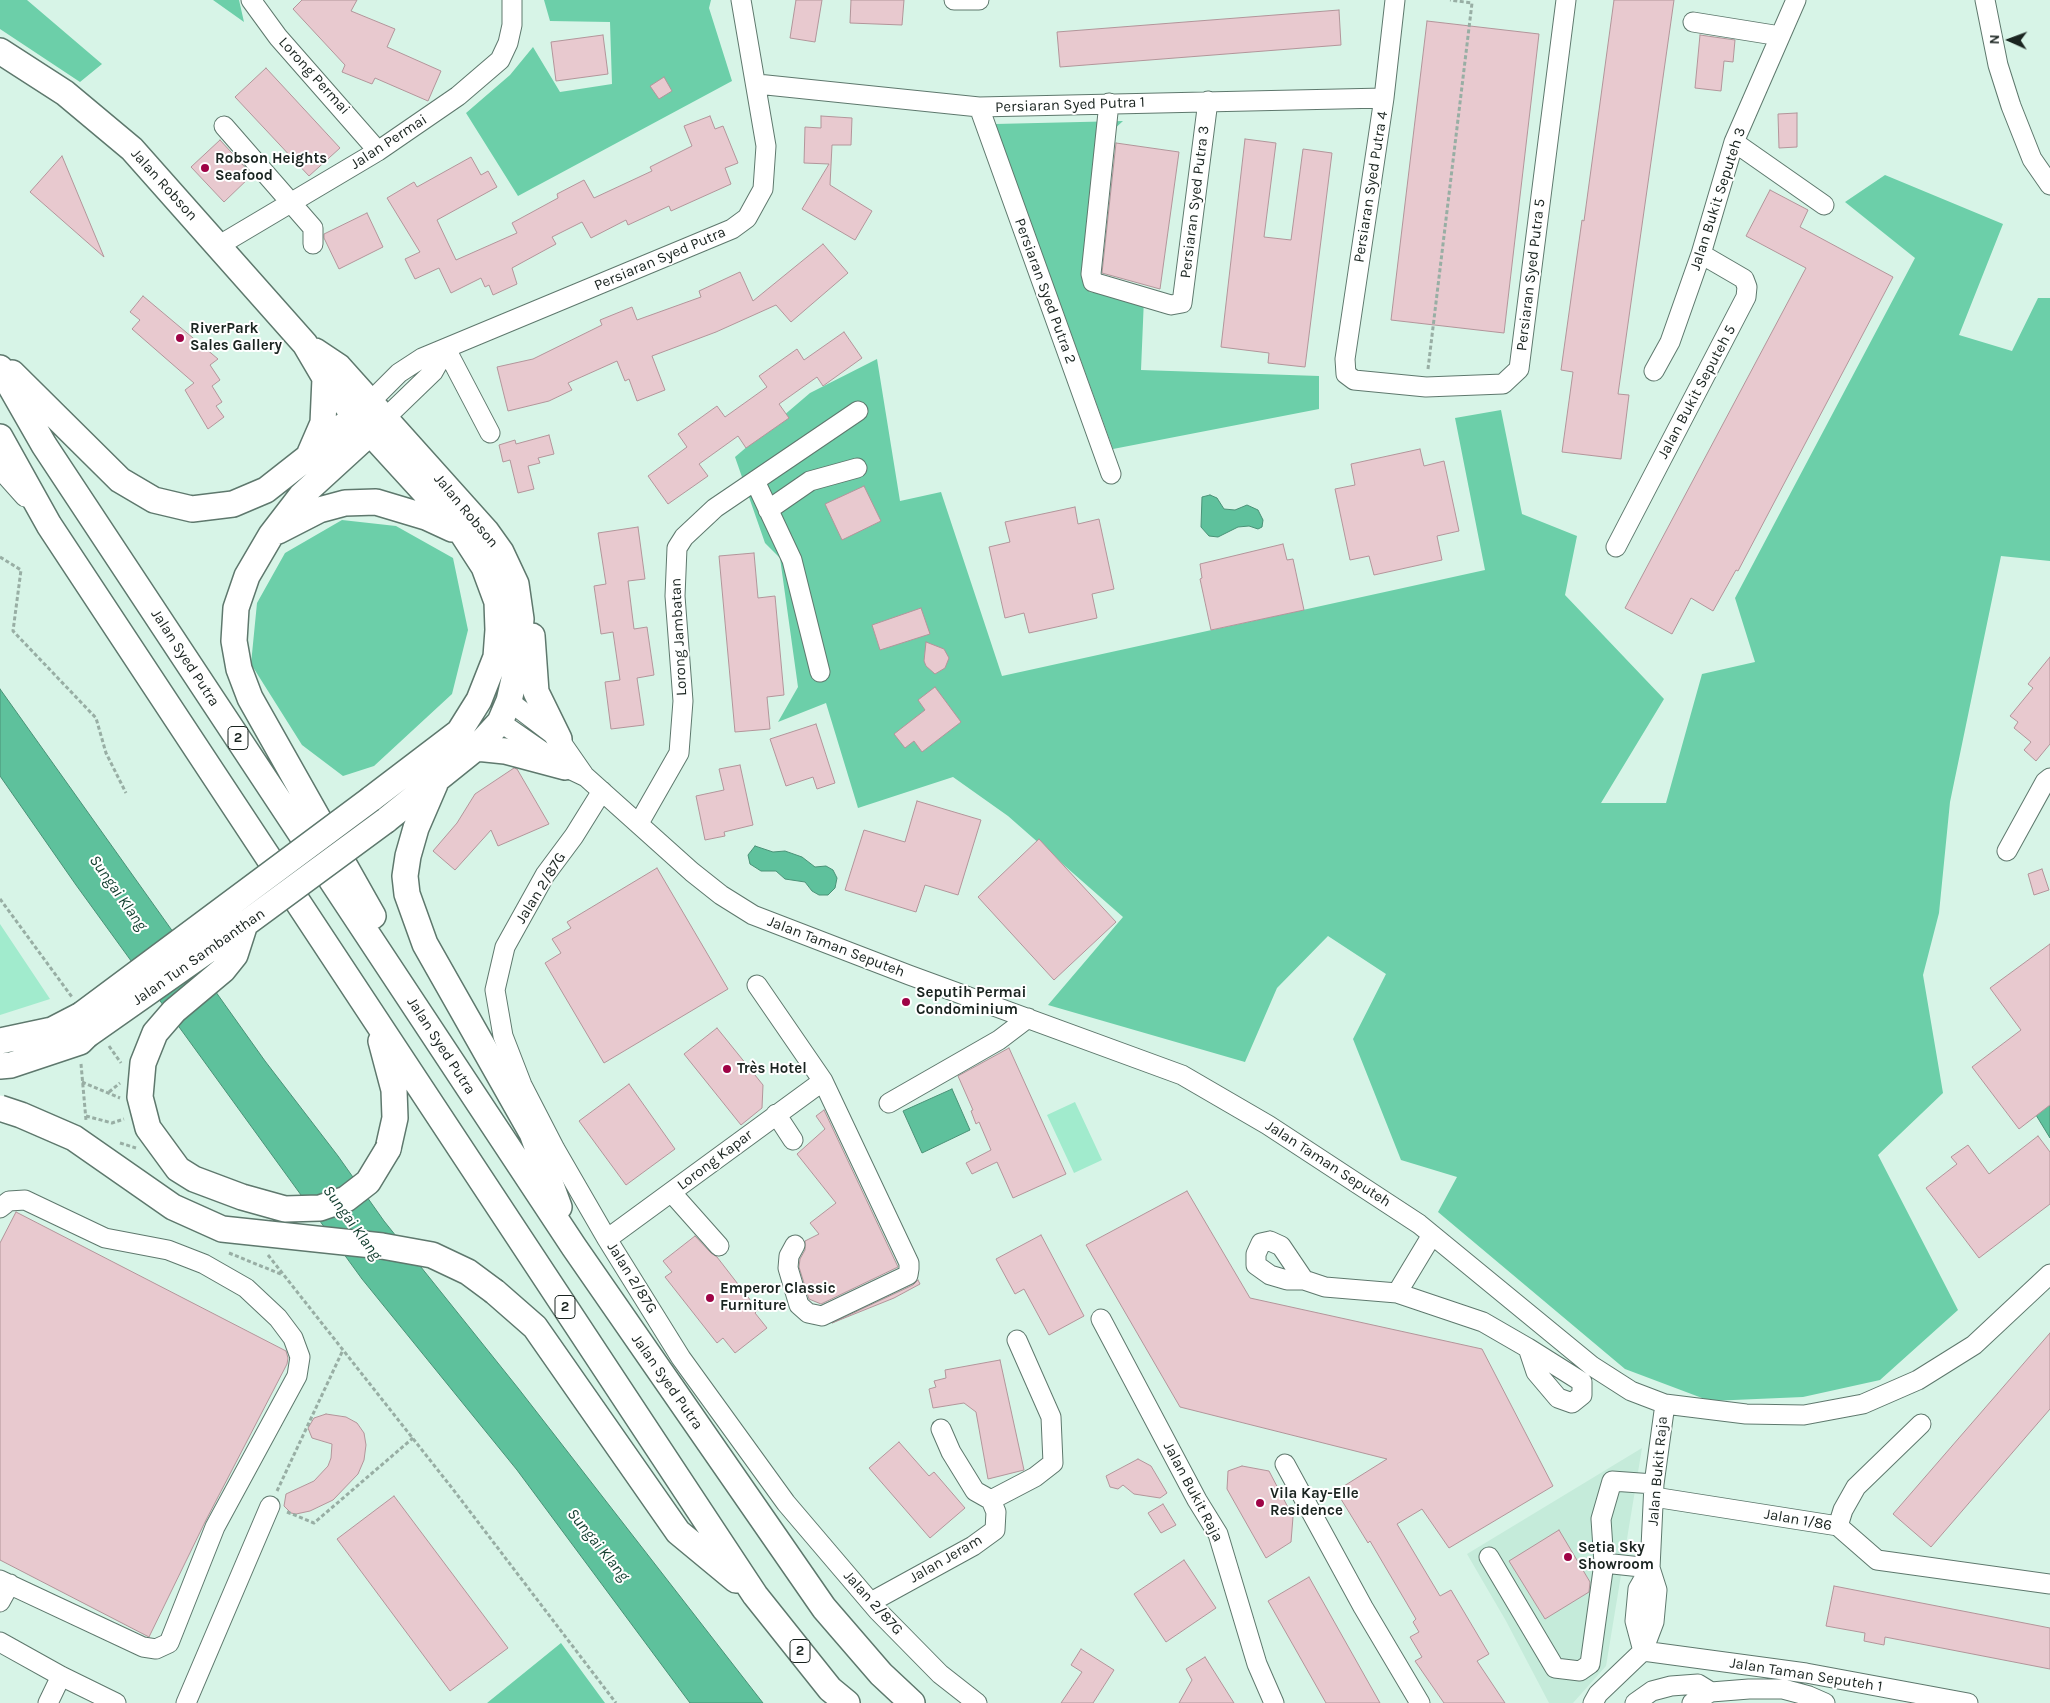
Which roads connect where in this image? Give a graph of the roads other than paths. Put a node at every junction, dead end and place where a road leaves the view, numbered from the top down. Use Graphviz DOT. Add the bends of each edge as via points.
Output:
graph roads {
  1 [pos="251,0"];
  2 [pos="512,0"];
  3 [pos="954,0"];
  4 [pos="979,0"];
  5 [pos="1395,0"];
  6 [pos="1566,0"];
  7 [pos="1796,0"];
  8 [pos="1985,0"];
  9 [pos="749,1"];
  10 [pos="1693,22"];
  11 [pos="1780,36"];
  12 [pos="0,51"];
  13 [pos="757,84"];
  14 [pos="1384,98"];
  15 [pos="1208,101"];
  16 [pos="1109,103"];
  17 [pos="979,107"];
  18 [pos="224,126"];
  19 [pos="1734,142"];
  20 [pos="378,151"];
  21 [pos="2050,185"];
  22 [pos="290,204"];
  23 [pos="1824,205"];
  24 [pos="313,244"];
  25 [pos="218,246"];
  26 [pos="1701,254"];
  27 [pos="305,344"];
  28 [pos="446,349"];
  29 [pos="0,360"];
  30 [pos="0,368"];
  31 [pos="1654,371"];
  32 [pos="1346,374"];
  33 [pos="325,378"];
  34 [pos="858,411"];
  35 [pos="370,417"];
  36 [pos="490,433"];
  37 [pos="0,437"];
  38 [pos="308,458"];
  39 [pos="0,468"];
  40 [pos="857,468"];
  41 [pos="1111,474"];
  42 [pos="755,481"];
  43 [pos="768,510"];
  44 [pos="49,525"];
  45 [pos="462,533"];
  46 [pos="271,534"];
  47 [pos="1616,547"];
  48 [pos="516,584"];
  49 [pos="496,657"];
  50 [pos="820,672"];
  51 [pos="500,709"];
  52 [pos="559,739"];
  53 [pos="468,740"];
  54 [pos="576,772"];
  55 [pos="2050,778"];
  56 [pos="438,779"];
  57 [pos="602,790"];
  58 [pos="371,799"];
  59 [pos="385,821"];
  60 [pos="640,823"];
  61 [pos="2007,851"];
  62 [pos="245,924"];
  63 [pos="757,985"];
  64 [pos="375,1018"];
  65 [pos="1028,1018"];
  66 [pos="88,1024"];
  67 [pos="0,1042"];
  68 [pos="0,1066"];
  69 [pos="823,1081"];
  70 [pos="889,1104"];
  71 [pos="480,1106"];
  72 [pos="0,1108"];
  73 [pos="776,1114"];
  74 [pos="793,1140"];
  75 [pos="671,1192"];
  76 [pos="0,1208"];
  77 [pos="1432,1235"];
  78 [pos="607,1239"];
  79 [pos="795,1245"];
  80 [pos="719,1246"];
  81 [pos="574,1247"];
  82 [pos="2050,1274"];
  83 [pos="1304,1280"];
  84 [pos="1396,1294"];
  85 [pos="1101,1319"];
  86 [pos="1016,1340"];
  87 [pos="1528,1348"];
  88 [pos="1665,1404"];
  89 [pos="1921,1424"];
  90 [pos="941,1429"];
  91 [pos="1285,1464"];
  92 [pos="1654,1490"];
  93 [pos="991,1500"];
  94 [pos="270,1506"];
  95 [pos="1838,1526"];
  96 [pos="1489,1557"];
  97 [pos="1604,1563"];
  98 [pos="1650,1568"];
  99 [pos="5,1582"];
  100 [pos="2050,1584"];
  101 [pos="755,1596"];
  102 [pos="0,1602"];
  103 [pos="871,1602"];
  104 [pos="0,1642"];
  105 [pos="1643,1651"];
  106 [pos="800,1652"];
  107 [pos="62,1676"];
  108 [pos="1711,1692"];
  109 [pos="48,1703"];
  110 [pos="116,1703"];
  111 [pos="186,1703"];
  112 [pos="826,1703"];
  113 [pos="848,1703"];
  114 [pos="912,1703"];
  115 [pos="977,1703"];
  116 [pos="1274,1703"];
  117 [pos="1420,1703"];
  118 [pos="1593,1703"];
  119 [pos="1635,1703"];
  120 [pos="1692,1703"];
  121 [pos="1825,1703"];
  122 [pos="1968,1703"];
  1 -- 20 [label="street, Lorong Permai" via="278,37"];
  2 -- 20 [label="street, Jalan Permai" via="512,26 500,60 458,96"];
  3 -- 4 [label="street"];
  5 -- 14 [label="street, Persiaran Syed Putra 4"];
  6 -- 32 [label="street, Persiaran Syed Putra 5" via="1520,368 1504,384 1426,387 1354,380"];
  7 -- 11 [label="street, Jalan Bukit Seputeh 3"];
  8 -- 21 [label="street" via="1998,65 2011,106 2032,159"];
  9 -- 13 [label="street, Persiaran Syed Putra"];
  10 -- 11 [label="street"];
  11 -- 19 [label="street, Jalan Bukit Seputeh 3"];
  12 -- 25 [label="main road, Jalan Robson" via="65,92 132,149"];
  13 -- 17 [label="street, Persiaran Syed Putra 1"];
  13 -- 28 [label="street, Persiaran Syed Putra" via="766,146 766,172 763,189 747,218 732,229"];
  14 -- 15 [label="street, Persiaran Syed Putra 1"];
  14 -- 32 [label="street, Persiaran Syed Putra 4" via="1345,359"];
  15 -- 16 [label="street, Persiaran Syed Putra 1"];
  15 -- 16 [label="street, Persiaran Syed Putra 3" via="1182,303 1171,305 1093,282"];
  16 -- 17 [label="street, Persiaran Syed Putra 1"];
  17 -- 41 [label="street, Persiaran Syed Putra 2"];
  18 -- 22 [label="street"];
  19 -- 23 [label="street"];
  19 -- 26 [label="street, Jalan Bukit Seputeh 3"];
  20 -- 22 [label="street, Jalan Permai"];
  22 -- 24 [label="street" via="313,228"];
  22 -- 25 [label="street, Jalan Permai"];
  25 -- 27 [label="main road, Jalan Robson"];
  26 -- 31 [label="street, Jalan Bukit Seputeh 3" via="1670,342"];
  26 -- 47 [label="street, Jalan Bukit Seputeh 5" via="1744,279 1746,297"];
  27 -- 33 [label="main road, Jalan Robson"];
  27 -- 35 [label="main road, Jalan Robson" via="339,367"];
  28 -- 35 [label="street" via="433,372"];
  28 -- 36 [label="street"];
  29 -- 38 [label="main road" via="120,480 154,500 192,509 233,504 266,490"];
  30 -- 71 [label="main road, Jalan Syed Putra / 2" via="44,445"];
  33 -- 35 [label="main road, Jalan Robson"];
  33 -- 38 [label="main road" via="323,422"];
  34 -- 42 [label="street, Lorong Jambatan"];
  35 -- 38 [label="main road"];
  35 -- 45 [label="main road, Jalan Robson"];
  35 -- 46 [label="main road"];
  35 -- 48 [label="main road, Jalan Robson" via="486,531 501,552"];
  37 -- 44 [label="main road, 2"];
  39 -- 44 [label="street"];
  40 -- 43 [label="street" via="810,481"];
  42 -- 43 [label="street"];
  42 -- 60 [label="street, Lorong Jambatan" via="715,508 684,537 677,548 675,596 683,701 679,753"];
  43 -- 50 [label="street" via="792,560"];
  44 -- 64 [label="main road, 2"];
  45 -- 46 [label="main road" via="426,517 376,502 345,503 319,510"];
  45 -- 49 [label="main road, Jalan Robson" via="484,566 498,602"];
  46 -- 71 [label="main road" via="248,576 236,608 234,641 250,698"];
  48 -- 51 [label="main road, Jalan Robson" via="521,618 520,644"];
  48 -- 52 [label="main road" via="527,608 536,692"];
  49 -- 51 [label="main road"];
  49 -- 53 [label="main road, Jalan Robson"];
  51 -- 52 [label="street, Jalan Taman Seputeh"];
  51 -- 53 [label="main road, Jalan Robson"];
  51 -- 54 [label="street, Jalan Taman Seputeh"];
  52 -- 54 [label="street, Jalan Taman Seputeh"];
  53 -- 54 [label="main road"];
  53 -- 56 [label="main road, Jalan Robson"];
  53 -- 58 [label="main road, Jalan Robson"];
  54 -- 57 [label="street, Jalan Taman Seputeh"];
  55 -- 61 [label="street"];
  56 -- 59 [label="main road, Jalan Robson"];
  56 -- 81 [label="main road" via="416,828 408,856 407,894 426,944 532,1133"];
  57 -- 60 [label="street, Jalan Taman Seputeh"];
  57 -- 78 [label="street, Jalan 2/87G" via="545,875 505,947 495,990 503,1036 522,1085"];
  58 -- 66 [label="main road, Jalan Tun Sambanthan, bridge"];
  59 -- 62 [label="main road, Jalan Tun Sambanthan, bridge"];
  60 -- 65 [label="street, Jalan Taman Seputeh" via="721,896 753,915"];
  62 -- 64 [label="main road, bridge" via="234,955 223,970 174,1011 155,1033 143,1063 140,1097 148,1128 178,1170 194,1179 285,1209 320,1208 346,1199 368,1182 388,1149 395,1118 394,1090"];
  62 -- 66 [label="main road, Jalan Tun Sambanthan, bridge"];
  63 -- 69 [label="street"];
  64 -- 101 [label="main road, 2"];
  65 -- 70 [label="street" via="998,1040"];
  65 -- 77 [label="street, Jalan Taman Seputeh" via="1182,1075 1268,1125"];
  66 -- 67 [label="main road, Jalan Tun Sambanthan"];
  66 -- 68 [label="main road, Jalan Tun Sambanthan" via="80,1042"];
  69 -- 73 [label="street, Lorong Kapar"];
  69 -- 79 [label="street" via="910,1269 908,1275 822,1316 808,1313 799,1305 788,1268 789,1256"];
  71 -- 81 [label="main road, Jalan Syed Putra / 2"];
  72 -- 101 [label="main road, bridge" via="74,1138 173,1207 222,1228 382,1246 432,1256 468,1272 535,1327 678,1532"];
  73 -- 74 [label="street"];
  73 -- 75 [label="street, Lorong Kapar"];
  75 -- 78 [label="street, Lorong Kapar"];
  75 -- 80 [label="street"];
  76 -- 99 [label="street" via="9,1201 25,1200 105,1238 168,1250 204,1264 246,1288 278,1318 293,1338 300,1357 296,1376 215,1527 169,1643 156,1649 143,1647"];
  77 -- 84 [label="street"];
  77 -- 88 [label="street, Jalan Taman Seputeh" via="1592,1366 1631,1391"];
  78 -- 103 [label="street, Jalan 2/87G" via="681,1358 780,1495"];
  81 -- 114 [label="main road, Jalan Syed Putra / 2" via="824,1608 881,1674"];
  82 -- 88 [label="street, Jalan Taman Seputeh" via="1974,1345 1918,1380 1863,1404 1804,1415 1746,1414"];
  83 -- 84 [label="street" via="1325,1287"];
  84 -- 87 [label="street" via="1483,1322"];
  85 -- 116 [label="street, Jalan Bukit Raja" via="1196,1500 1218,1534 1257,1664"];
  86 -- 93 [label="street" via="1051,1417 1053,1462 1035,1477"];
  88 -- 92 [label="street, Jalan Bukit Raja"];
  89 -- 95 [label="street" via="1856,1487 1842,1510"];
  90 -- 93 [label="street" via="975,1491"];
  91 -- 117 [label="street"];
  92 -- 95 [label="street, Jalan 1/86"];
  92 -- 97 [label="street, Jalan 1/86" via="1612,1481 1602,1519"];
  92 -- 98 [label="street, Jalan Bukit Raja"];
  93 -- 103 [label="street, Jalan Jeram" via="996,1512 995,1530 973,1546"];
  94 -- 111 [label="street"];
  95 -- 100 [label="street, Jalan 1/86" via="1877,1560"];
  96 -- 97 [label="street" via="1555,1668 1580,1671 1590,1664"];
  97 -- 98 [label="street"];
  98 -- 105 [label="street, Jalan Bukit Raja" via="1638,1589 1635,1621"];
  99 -- 102 [label="street"];
  101 -- 106 [label="main road, 2"];
  103 -- 115 [label="street, Jalan 2/87G" via="940,1674"];
  104 -- 107 [label="street"];
  105 -- 118 [label="street" via="1598,1694"];
  105 -- 122 [label="street, Jalan Taman Seputeh 1" via="1806,1673"];
  106 -- 112 [label="main road"];
  106 -- 113 [label="main road, 2" via="830,1689"];
  107 -- 109 [label="street"];
  107 -- 110 [label="street"];
  108 -- 119 [label="street" via="1698,1684 1671,1686 1652,1691"];
  108 -- 120 [label="street"];
  108 -- 121 [label="street" via="1783,1689"];
}
